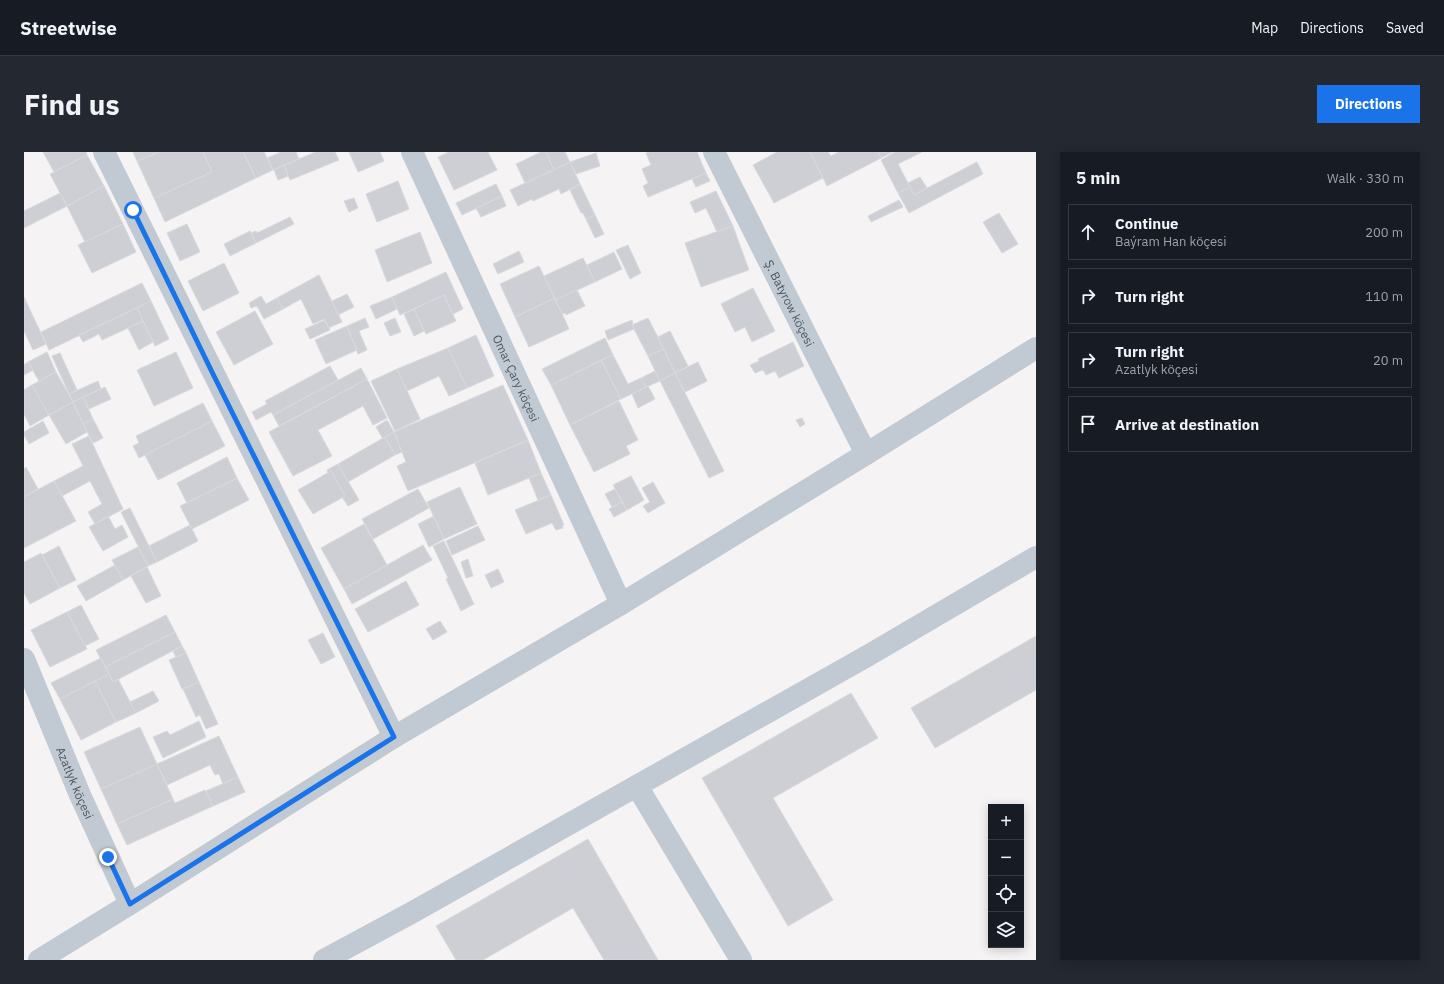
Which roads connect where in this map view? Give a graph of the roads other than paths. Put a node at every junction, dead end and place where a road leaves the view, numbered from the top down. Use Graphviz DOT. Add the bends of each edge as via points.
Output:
graph roads {
  1 [pos="104,152"];
  2 [pos="412,152"];
  3 [pos="714,152"];
  4 [pos="1036,348"];
  5 [pos="866,454"];
  6 [pos="1036,557"];
  7 [pos="620,604"];
  8 [pos="24,659"];
  9 [pos="394,737"];
  10 [pos="637,786"];
  11 [pos="130,904"];
  12 [pos="39,960"];
  13 [pos="324,960"];
  14 [pos="741,960"];
  1 -- 9 [label="street"];
  2 -- 7 [label="street, Omar Çary köçesi"];
  3 -- 5 [label="street, Ş. Batyrow köçesi"];
  4 -- 5 [label="street"];
  5 -- 7 [label="street"];
  6 -- 10 [label="street"];
  7 -- 9 [label="street"];
  8 -- 11 [label="street, Azatlyk köçesi" via="80,795"];
  9 -- 11 [label="street"];
  10 -- 13 [label="street"];
  10 -- 14 [label="street"];
  11 -- 12 [label="street"];
}
